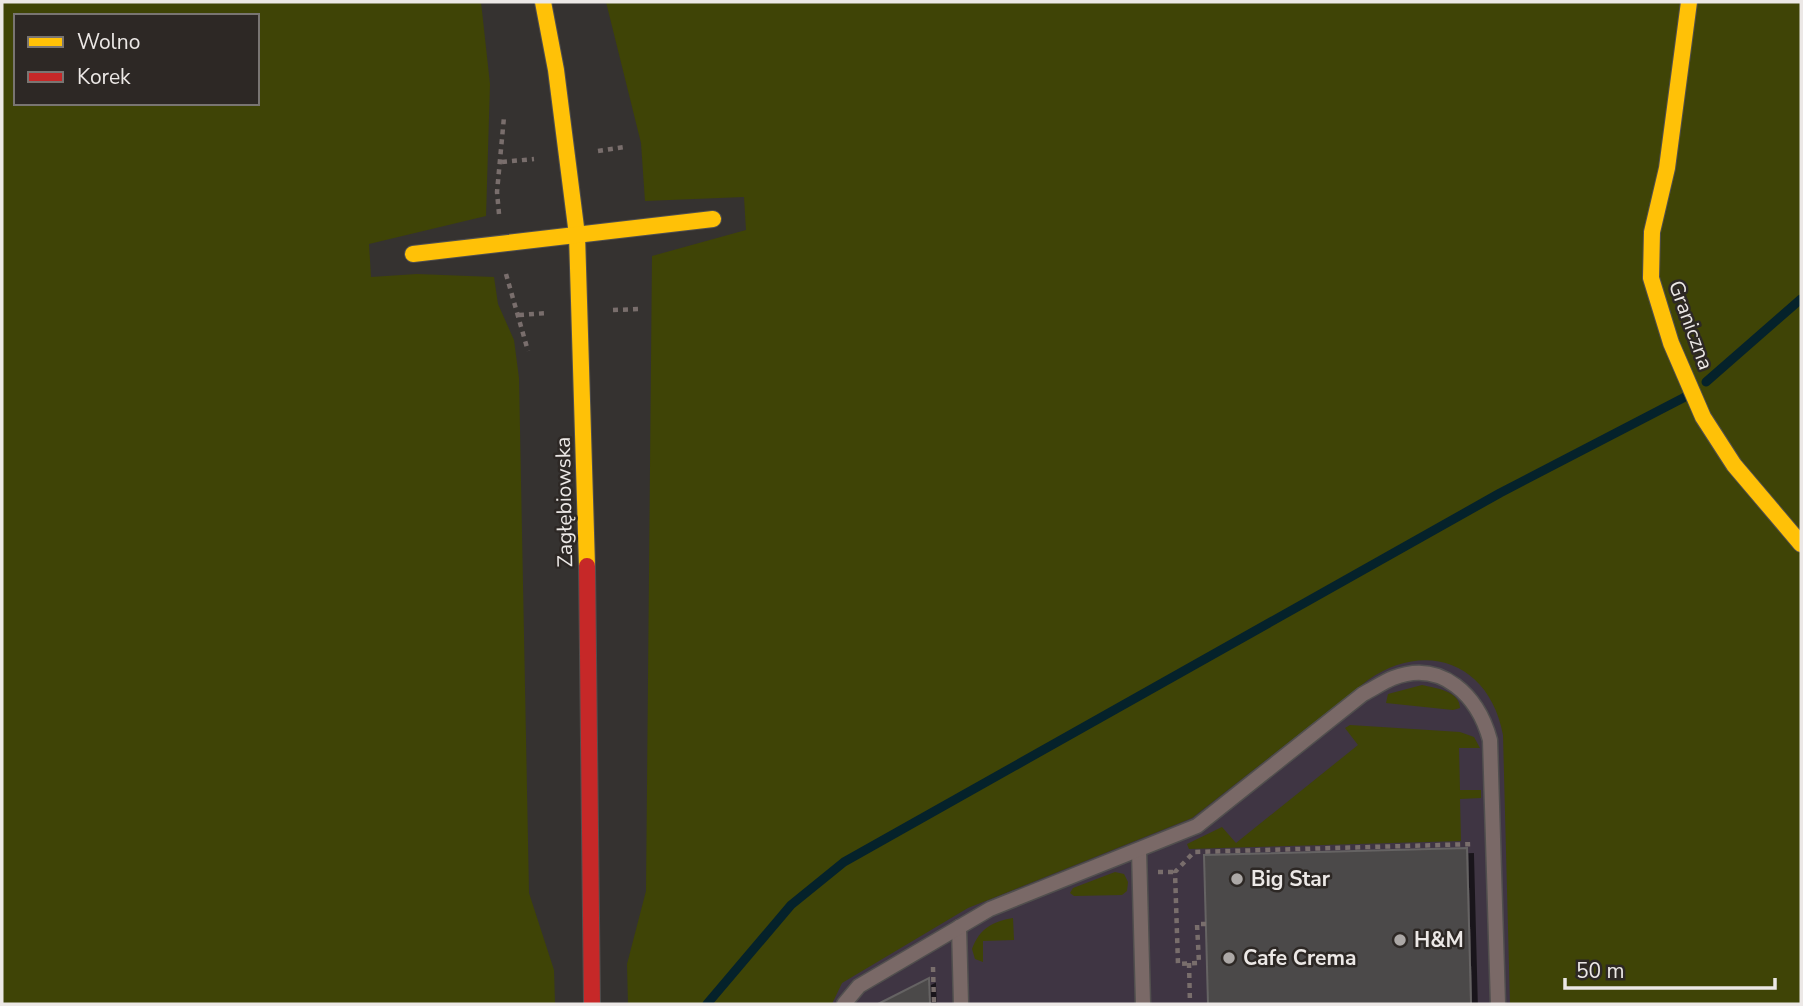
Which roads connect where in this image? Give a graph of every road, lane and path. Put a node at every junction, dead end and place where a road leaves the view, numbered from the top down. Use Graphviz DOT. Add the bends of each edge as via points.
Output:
graph roads {
  1 [pos="543,2"];
  2 [pos="1689,2"];
  3 [pos="713,219"];
  4 [pos="576,235"];
  5 [pos="413,254"];
  6 [pos="1801,544"];
  7 [pos="1139,850"];
  8 [pos="1475,858"];
  9 [pos="1206,924"];
  10 [pos="959,927"];
  11 [pos="1189,963"];
  12 [pos="592,1004"];
  13 [pos="844,1004"];
  14 [pos="961,1004"];
  15 [pos="1143,1004"];
  16 [pos="1190,1004"];
  17 [pos="1498,1004"];
  1 -- 4 [label="main road, Zagłębiowska"];
  2 -- 6 [label="main road, Graniczna" via="1667,168 1652,232 1651,278 1671,344 1703,417 1734,465"];
  3 -- 4 [label="main road"];
  4 -- 5 [label="main road"];
  4 -- 12 [label="main road, Zagłębiowska" via="585,445"];
  7 -- 10 [label="lane" via="990,909"];
  7 -- 15 [label="lane"];
  7 -- 17 [label="lane" via="1198,826 1363,694 1392,678 1420,674 1445,680 1472,699 1484,717 1490,740"];
  8 -- 11 [label="path" via="1475,844 1194,852 1175,872 1178,964"];
  9 -- 11 [label="path" via="1197,924 1199,963"];
  10 -- 13 [label="lane" via="859,986"];
  10 -- 14 [label="lane"];
  11 -- 16 [label="path"];
}
